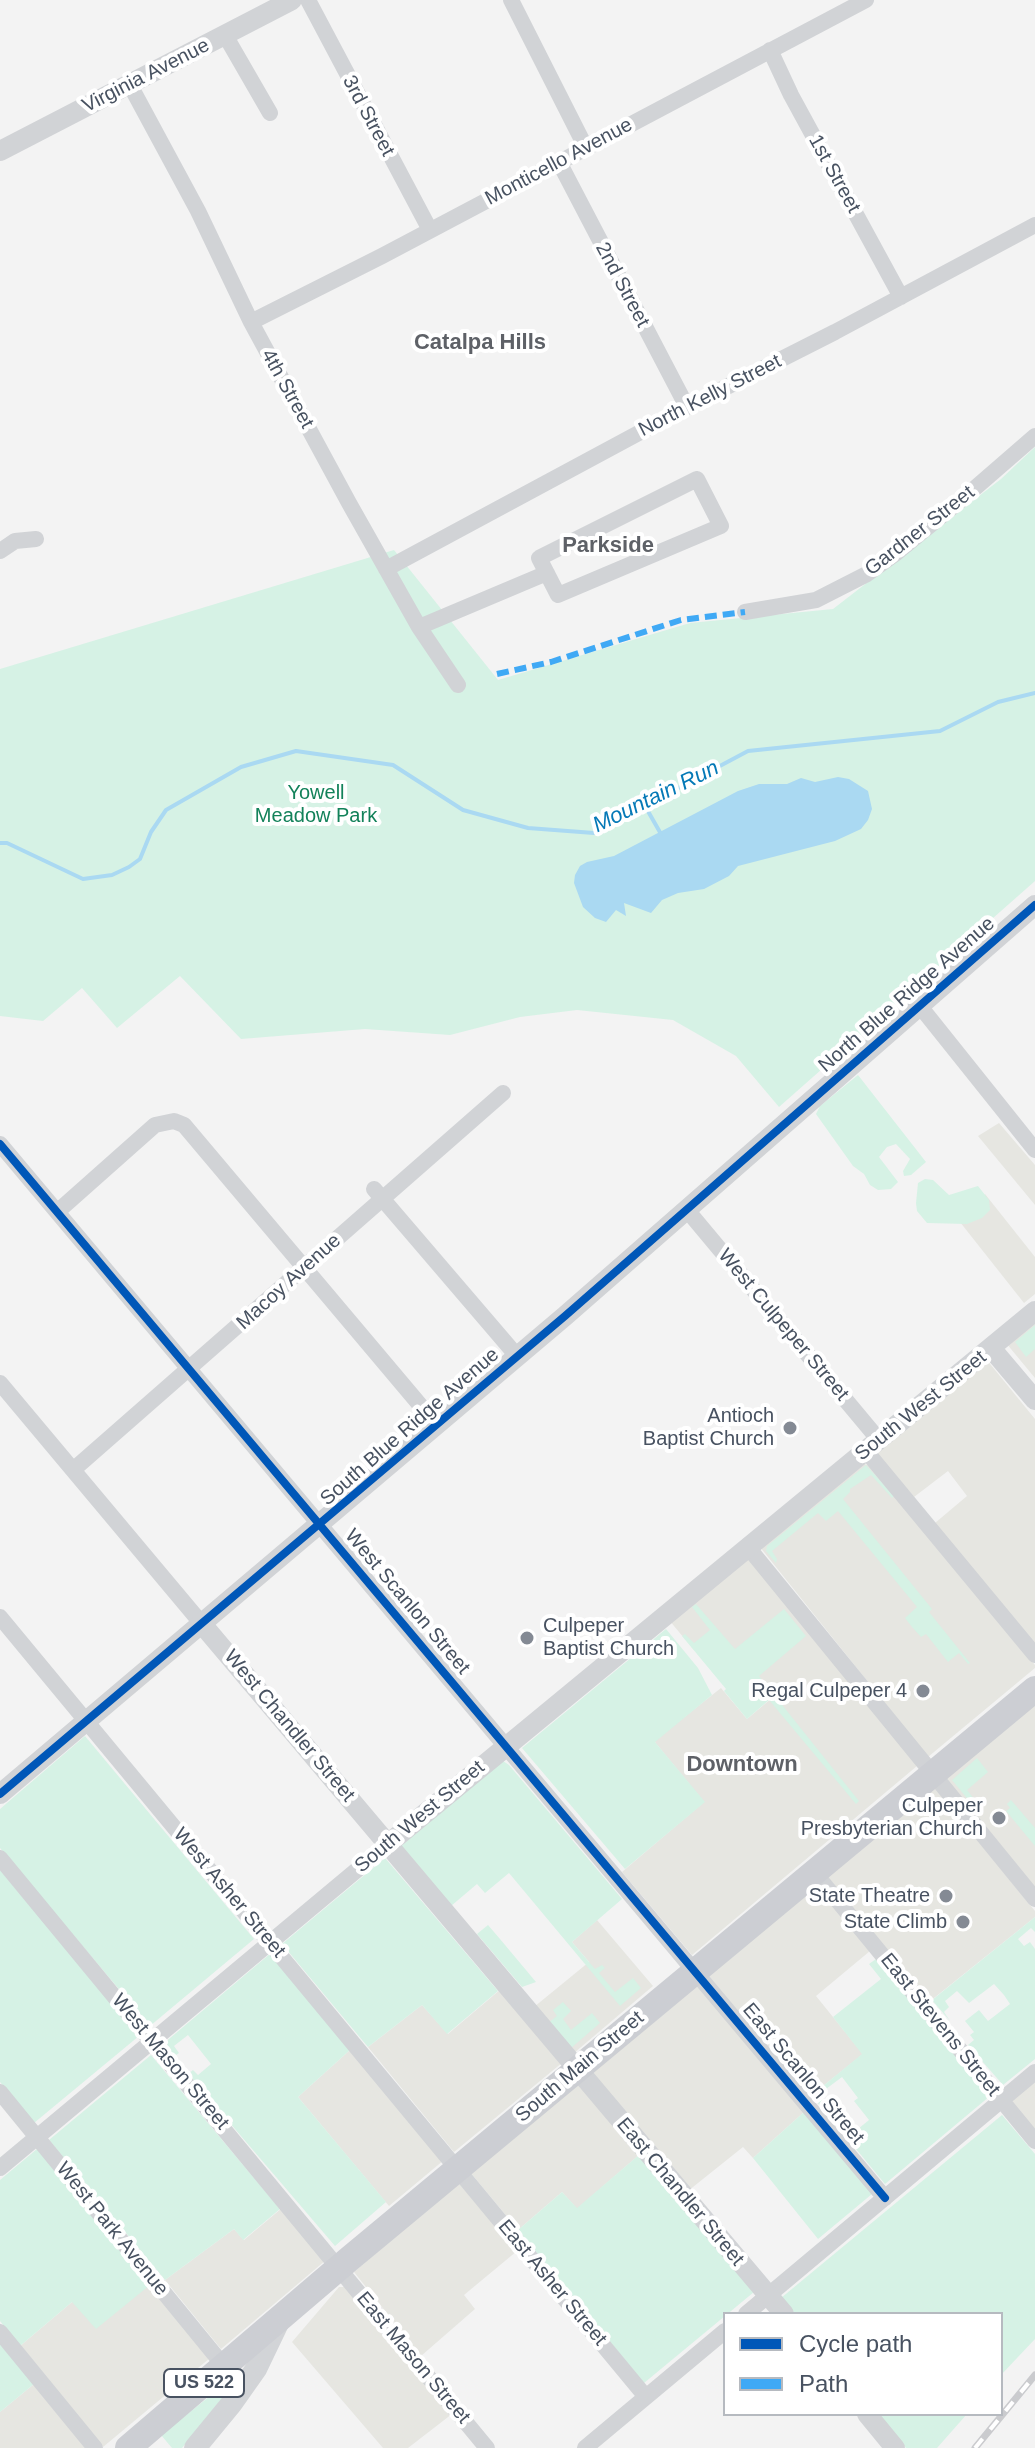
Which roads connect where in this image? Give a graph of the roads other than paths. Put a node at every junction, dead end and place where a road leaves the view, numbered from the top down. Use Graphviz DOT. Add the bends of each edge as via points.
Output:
graph roads {
  1 [pos="295,0"];
  2 [pos="511,0"];
  3 [pos="866,0"];
  4 [pos="225,35"];
  5 [pos="770,50"];
  6 [pos="130,85"];
  7 [pos="270,113"];
  8 [pos="586,148"];
  9 [pos="0,151"];
  10 [pos="559,162"];
  11 [pos="1035,225"];
  12 [pos="430,230"];
  13 [pos="901,297"];
  14 [pos="251,322"];
  15 [pos="687,407"];
  16 [pos="1035,436"];
  17 [pos="36,539"];
  18 [pos="0,551"];
  19 [pos="386,569"];
  20 [pos="547,573"];
  21 [pos="745,612"];
  22 [pos="419,627"];
  23 [pos="458,685"];
  24 [pos="1035,905"];
  25 [pos="919,1005"];
  26 [pos="503,1093"];
  27 [pos="799,1109"];
  28 [pos="0,1144"];
  29 [pos="1035,1150"];
  30 [pos="378,1194"];
  31 [pos="687,1210"];
  32 [pos="57,1212"];
  33 [pos="305,1268"];
  34 [pos="1035,1311"];
  35 [pos="991,1348"];
  36 [pos="517,1356"];
  37 [pos="190,1370"];
  38 [pos="0,1383"];
  39 [pos="1035,1400"];
  40 [pos="436,1424"];
  41 [pos="872,1445"];
  42 [pos="73,1470"];
  43 [pos="321,1525"];
  44 [pos="747,1546"];
  45 [pos="0,1617"];
  46 [pos="202,1624"];
  47 [pos="1035,1655"];
  48 [pos="1035,1689"];
  49 [pos="87,1721"];
  50 [pos="506,1745"];
  51 [pos="932,1774"];
  52 [pos="0,1794"];
  53 [pos="388,1844"];
  54 [pos="0,1858"];
  55 [pos="814,1872"];
  56 [pos="1035,1899"];
  57 [pos="270,1942"];
  58 [pos="696,1971"];
  59 [pos="153,2042"];
  60 [pos="577,2069"];
  61 [pos="1035,2072"];
  62 [pos="0,2092"];
  63 [pos="1001,2101"];
  64 [pos="37,2136"];
  65 [pos="1035,2141"];
  66 [pos="0,2168"];
  67 [pos="458,2169"];
  68 [pos="885,2198"];
  69 [pos="339,2268"];
  70 [pos="768,2296"];
  71 [pos="748,2312"];
  72 [pos="782,2312"];
  73 [pos="281,2318"];
  74 [pos="0,2332"];
  75 [pos="723,2333"];
  76 [pos="224,2366"];
  77 [pos="646,2397"];
  78 [pos="869,2416"];
  79 [pos="95,2448"];
  80 [pos="128,2448"];
  81 [pos="195,2448"];
  82 [pos="487,2448"];
  83 [pos="585,2448"];
  84 [pos="895,2448"];
  1 -- 4 [label="street, Virginia Avenue"];
  1 -- 12 [label="street, 3rd Street"];
  2 -- 8 [label="street"];
  3 -- 5 [label="street, Monticello Avenue"];
  4 -- 6 [label="street, Virginia Avenue"];
  4 -- 7 [label="street"];
  5 -- 8 [label="street, Monticello Avenue"];
  5 -- 13 [label="street, 1st Street"];
  6 -- 9 [label="street, Virginia Avenue"];
  6 -- 14 [label="street, 4th Street"];
  8 -- 10 [label="street, Monticello Avenue"];
  10 -- 12 [label="street, Monticello Avenue"];
  10 -- 15 [label="street, 2nd Street"];
  11 -- 13 [label="street, North Kelly Street"];
  12 -- 14 [label="street, Monticello Avenue"];
  13 -- 15 [label="street, North Kelly Street"];
  14 -- 19 [label="street, 4th Street"];
  15 -- 19 [label="street, North Kelly Street"];
  16 -- 21 [label="street, Gardner Street" via="867,574 816,600"];
  17 -- 18 [label="street" via="15,541"];
  19 -- 22 [label="street, 4th Street"];
  20 -- 20 [label="street" via="539,558 697,479 721,526 558,595"];
  20 -- 22 [label="street"];
  22 -- 23 [label="street, 4th Street"];
  24 -- 25 [label="street, North Blue Ridge Avenue"];
  25 -- 27 [label="street, North Blue Ridge Avenue"];
  25 -- 29 [label="street"];
  26 -- 30 [label="street, Macoy Avenue"];
  27 -- 31 [label="street, South Blue Ridge Avenue"];
  28 -- 32 [label="street, West Scanlon Street"];
  30 -- 33 [label="street, Macoy Avenue"];
  30 -- 36 [label="street"];
  31 -- 36 [label="street, South Blue Ridge Avenue"];
  31 -- 41 [label="street, West Culpeper Street"];
  32 -- 33 [label="street" via="155,1125 174,1121 193,1133"];
  32 -- 37 [label="street, West Scanlon Street"];
  33 -- 37 [label="street, Macoy Avenue"];
  33 -- 40 [label="street"];
  34 -- 35 [label="street, South West Street"];
  35 -- 39 [label="street"];
  35 -- 41 [label="street, South West Street"];
  36 -- 40 [label="street, South Blue Ridge Avenue"];
  37 -- 42 [label="street, Macoy Avenue"];
  37 -- 43 [label="street, West Scanlon Street"];
  38 -- 42 [label="street, West Chandler Street"];
  40 -- 43 [label="street, South Blue Ridge Avenue"];
  41 -- 44 [label="street, South West Street"];
  41 -- 47 [label="street, West Culpeper Street"];
  42 -- 46 [label="street, West Chandler Street"];
  43 -- 46 [label="street, South Blue Ridge Avenue"];
  43 -- 50 [label="street, West Scanlon Street"];
  44 -- 50 [label="street, South West Street"];
  44 -- 51 [label="street"];
  45 -- 49 [label="street, West Asher Street"];
  46 -- 49 [label="street, South Blue Ridge Avenue"];
  46 -- 53 [label="street, West Chandler Street"];
  48 -- 51 [label="main road, South Main Street / US 522"];
  49 -- 52 [label="street, South Blue Ridge Avenue"];
  49 -- 57 [label="street, West Asher Street"];
  50 -- 53 [label="street, South West Street"];
  50 -- 58 [label="street, West Scanlon Street"];
  51 -- 55 [label="main road, South Main Street / US 522"];
  51 -- 56 [label="street"];
  53 -- 57 [label="street, South West Street"];
  53 -- 60 [label="street, West Chandler Street"];
  54 -- 59 [label="street, West Mason Street"];
  55 -- 58 [label="main road, South Main Street / US 522"];
  55 -- 63 [label="street, East Stevens Street"];
  57 -- 59 [label="street, South West Street"];
  57 -- 67 [label="street, West Asher Street"];
  58 -- 60 [label="main road, South Main Street / US 522"];
  58 -- 68 [label="street, East Scanlon Street"];
  59 -- 64 [label="street, South West Street"];
  59 -- 69 [label="street, West Mason Street"];
  60 -- 67 [label="main road, South Main Street / US 522"];
  60 -- 70 [label="street, East Chandler Street"];
  61 -- 63 [label="street"];
  62 -- 64 [label="street, West Park Avenue"];
  63 -- 65 [label="street, East Stevens Street"];
  63 -- 68 [label="street"];
  64 -- 66 [label="street, South West Street"];
  64 -- 76 [label="street, West Park Avenue"];
  67 -- 69 [label="main road, South Main Street / US 522"];
  67 -- 77 [label="street, East Asher Street"];
  68 -- 70 [label="street"];
  69 -- 73 [label="main road, South Main Street / US 522"];
  69 -- 82 [label="street, East Mason Street"];
  70 -- 71 [label="street"];
  70 -- 72 [label="street, East Chandler Street"];
  73 -- 76 [label="main road, South Main Street / US 522"];
  73 -- 81 [label="main road" via="256,2369"];
  74 -- 79 [label="street"];
  75 -- 77 [label="street"];
  76 -- 80 [label="main road, South Main Street / US 522"];
  77 -- 83 [label="street"];
  78 -- 84 [label="street"];
}
